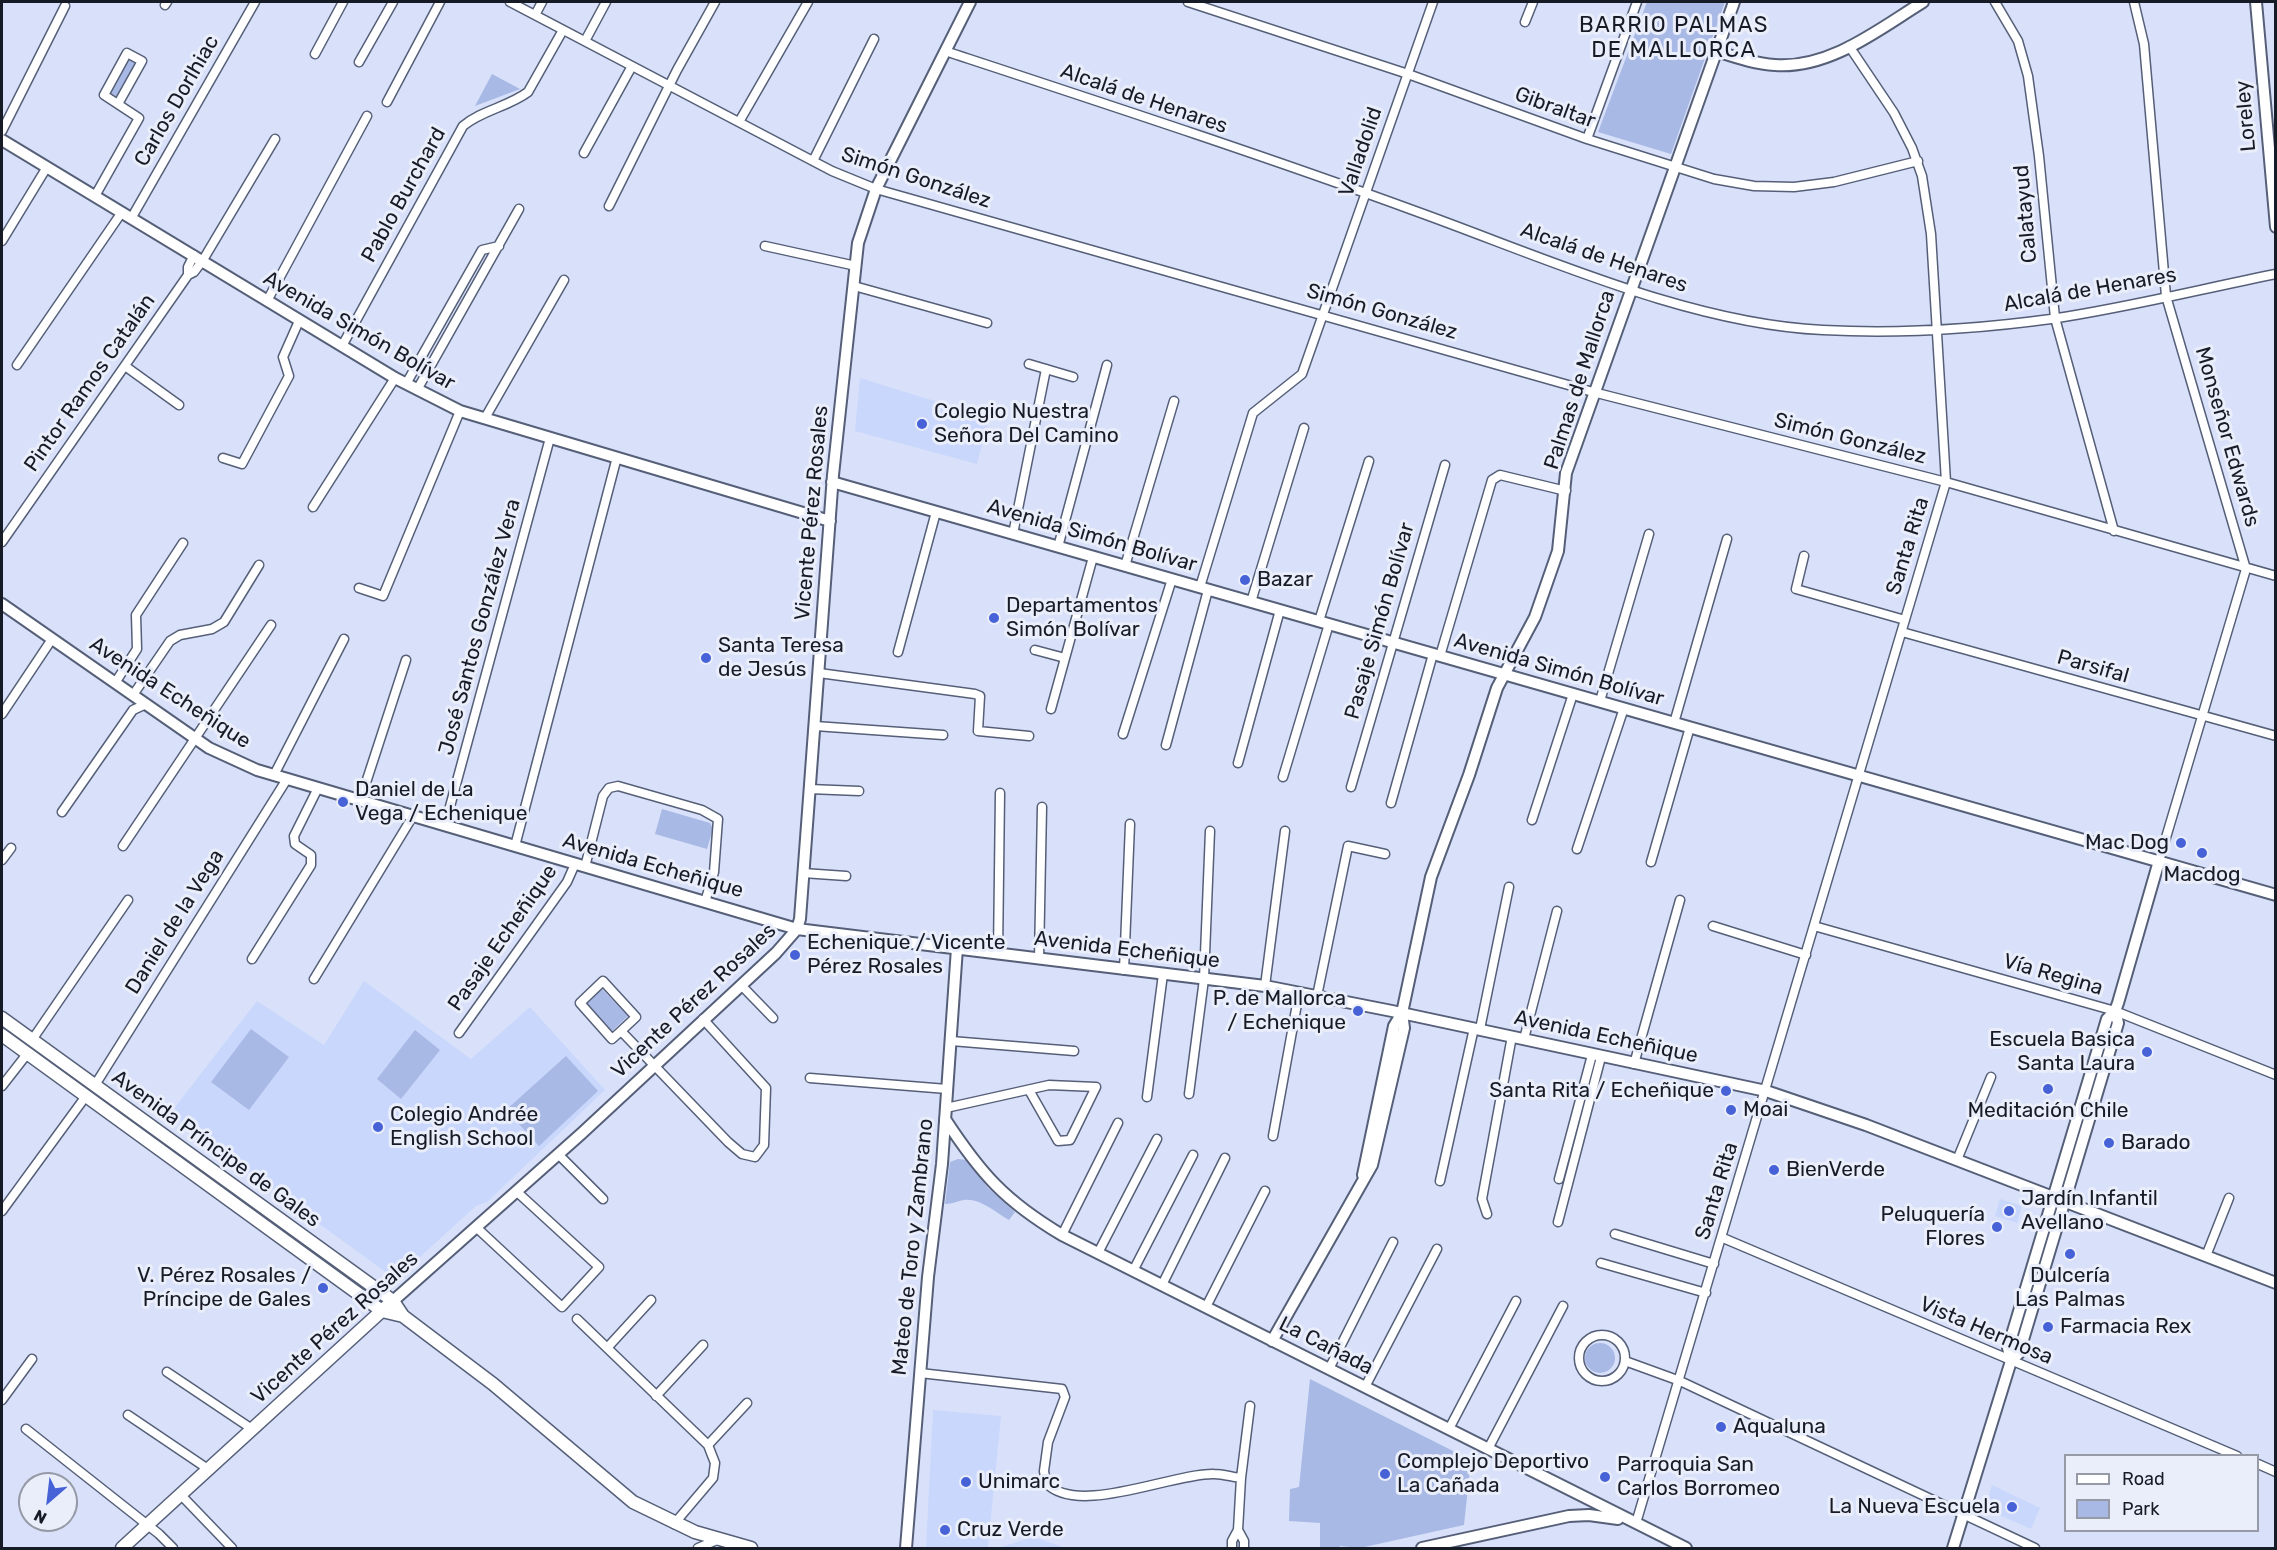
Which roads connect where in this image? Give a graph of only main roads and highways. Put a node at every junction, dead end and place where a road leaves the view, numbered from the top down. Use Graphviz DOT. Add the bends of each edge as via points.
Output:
graph roads {
  1 [pos="2,1018"];
  2 [pos="2,1035"];
  3 [pos="393,1301"];
  4 [pos="382,1311"];
  5 [pos="403,1316"];
  6 [pos="122,1548"];
  7 [pos="751,1548"];
  1 -- 3 [label="main road, Avenida Príncipe de Gales"];
  2 -- 4 [label="main road, Avenida Príncipe de Gales"];
  3 -- 4 [label="main road, Vicente Pérez Rosales"];
  3 -- 5 [label="main road, Avenida Príncipe de Gales"];
  4 -- 5 [label="main road, Avenida Príncipe de Gales"];
  4 -- 6 [label="main road, Vicente Pérez Rosales"];
  5 -- 7 [label="main road, Avenida Príncipe de Gales" via="493,1384 620,1492 674,1524"];
}
